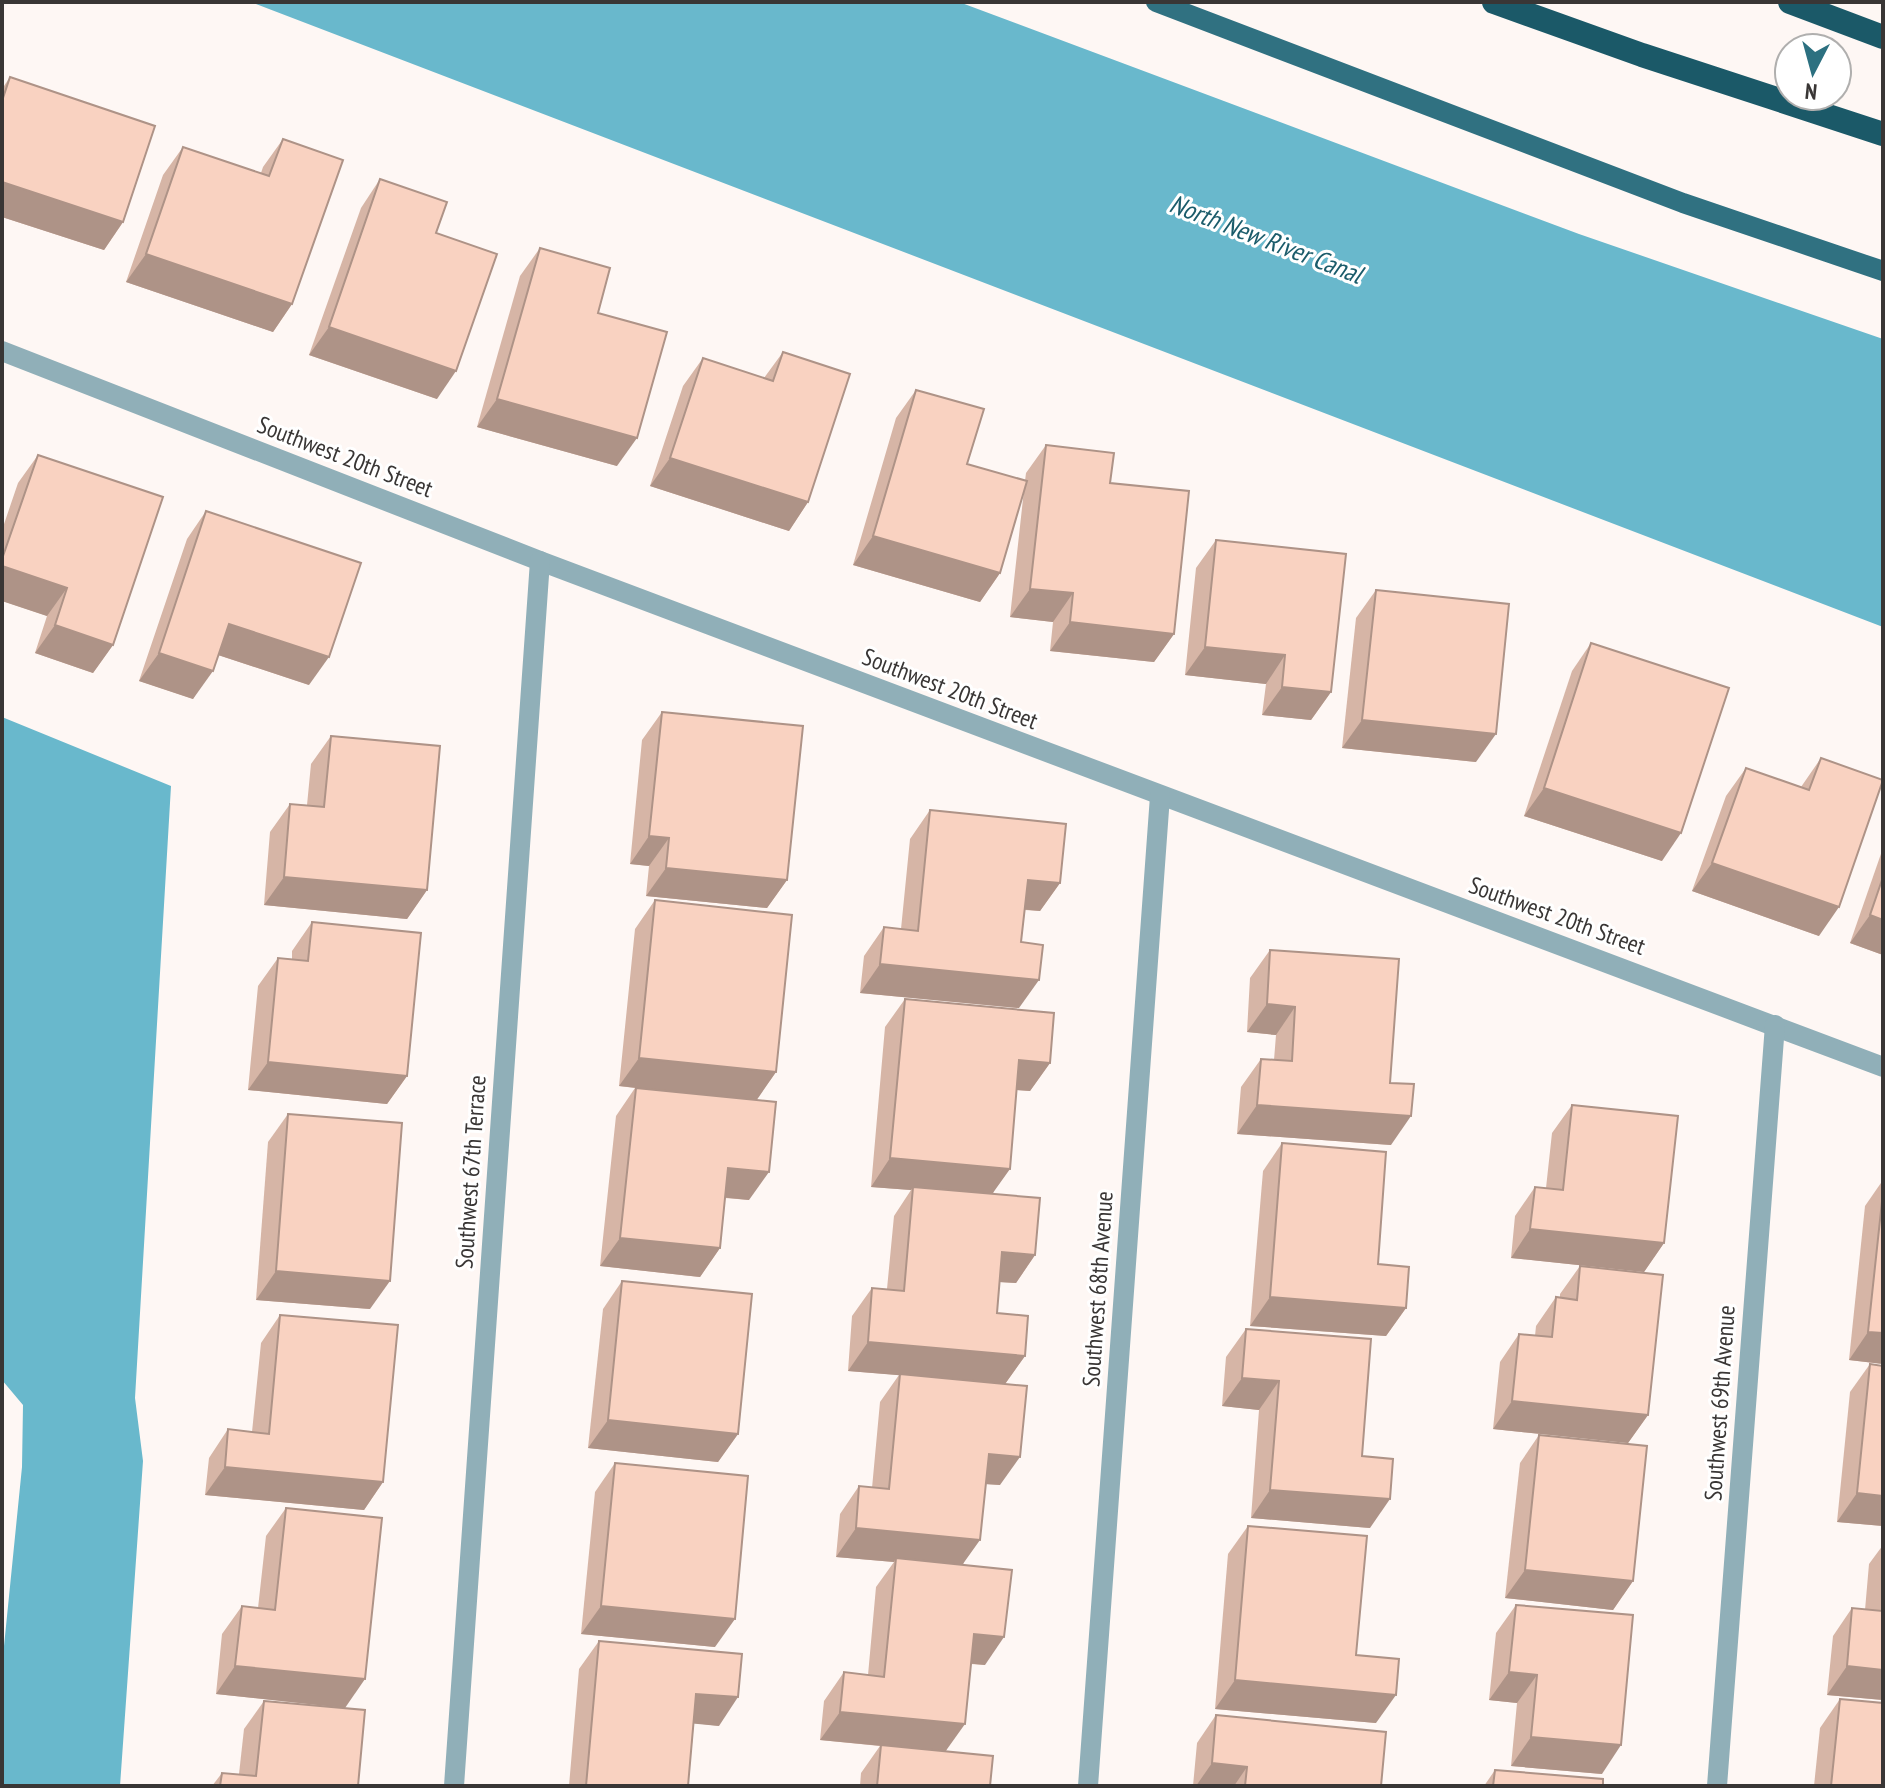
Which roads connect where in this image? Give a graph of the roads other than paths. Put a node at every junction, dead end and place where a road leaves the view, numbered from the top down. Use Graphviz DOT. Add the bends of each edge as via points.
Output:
graph roads {
  1 [pos="1156,2"];
  2 [pos="1494,2"];
  3 [pos="1790,2"];
  4 [pos="1883,37"];
  5 [pos="1883,134"];
  6 [pos="1883,271"];
  7 [pos="2,351"];
  8 [pos="540,561"];
  9 [pos="1160,796"];
  10 [pos="1775,1025"];
  11 [pos="1883,1067"];
  12 [pos="454,1786"];
  13 [pos="1088,1786"];
  14 [pos="1717,1786"];
  1 -- 6 [label="main road" via="1683,203"];
  2 -- 5 [label="highway"];
  3 -- 4 [label="highway"];
  7 -- 8 [label="street, Southwest 20th Street"];
  8 -- 9 [label="street, Southwest 20th Street"];
  8 -- 12 [label="street, Southwest 67th Terrace"];
  9 -- 10 [label="street, Southwest 20th Street"];
  9 -- 13 [label="street, Southwest 68th Avenue"];
  10 -- 11 [label="street, Southwest 20th Street"];
  10 -- 14 [label="street, Southwest 69th Avenue"];
}
